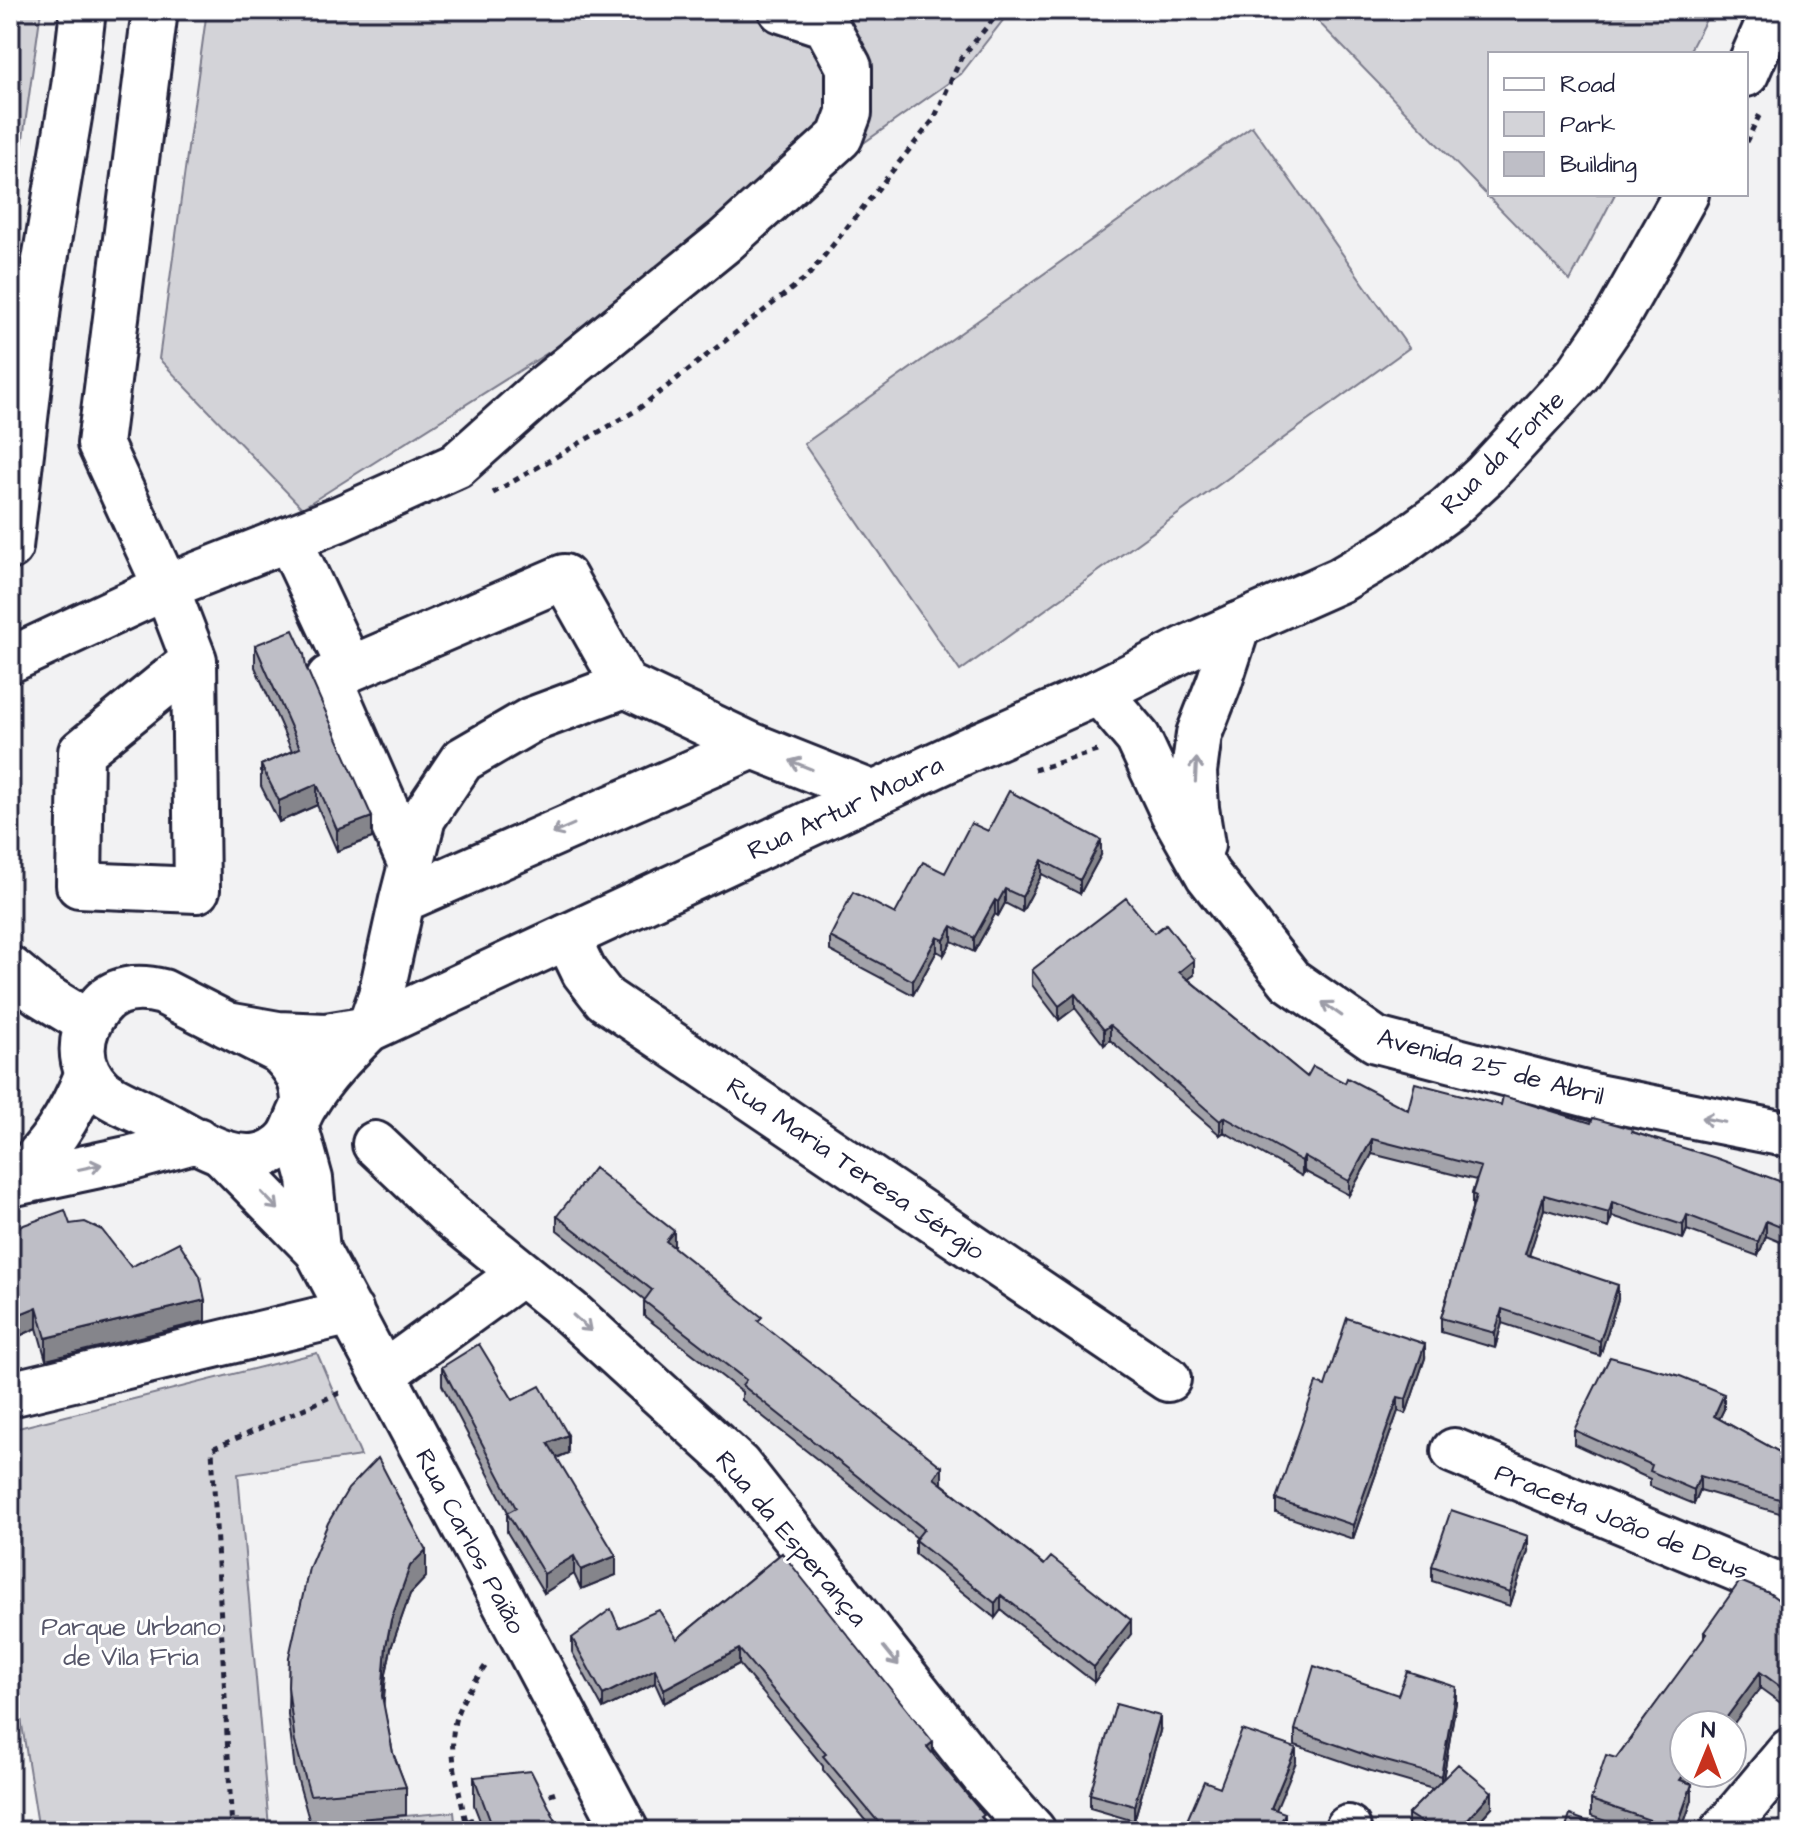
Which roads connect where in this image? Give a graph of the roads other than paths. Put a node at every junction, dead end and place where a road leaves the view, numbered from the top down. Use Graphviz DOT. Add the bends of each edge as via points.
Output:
graph roads {
  1 [pos="83,10"];
  2 [pos="155,10"];
  3 [pos="781,10"];
  4 [pos="1774,10"];
  5 [pos="1748,69"];
  6 [pos="1685,196"];
  7 [pos="289,539"];
  8 [pos="10,547"];
  9 [pos="166,587"];
  10 [pos="1238,625"];
  11 [pos="10,660"];
  12 [pos="194,660"];
  13 [pos="350,669"];
  14 [pos="625,685"];
  15 [pos="1099,692"];
  16 [pos="753,746"];
  17 [pos="874,794"];
  18 [pos="1208,875"];
  19 [pos="407,882"];
  20 [pos="567,937"];
  21 [pos="10,969"];
  22 [pos="87,1022"];
  23 [pos="227,1025"];
  24 [pos="369,1029"];
  25 [pos="88,1073"];
  26 [pos="300,1117"];
  27 [pos="1790,1135"];
  28 [pos="375,1144"];
  29 [pos="210,1146"];
  30 [pos="12,1183"];
  31 [pos="317,1250"];
  32 [pos="522,1273"];
  33 [pos="351,1312"];
  34 [pos="383,1374"];
  35 [pos="1168,1379"];
  36 [pos="10,1394"];
  37 [pos="1454,1451"];
  38 [pos="1790,1591"];
  39 [pos="1790,1751"];
  40 [pos="626,1831"];
  41 [pos="1033,1831"];
  42 [pos="1723,1831"];
  1 -- 8 [label="street" via="40,290"];
  2 -- 9 [label="street" via="100,444"];
  3 -- 7 [label="street" via="826,25 849,67 849,113 840,137 725,241 456,466"];
  4 -- 5 [label="street"];
  6 -- 10 [label="street, Rua da Fonte" via="1617,317 1578,374 1485,475 1393,549 1340,580"];
  7 -- 9 [label="street"];
  7 -- 13 [label="street"];
  9 -- 11 [label="street"];
  9 -- 12 [label="street"];
  10 -- 15 [label="street, Rua Artur Moura"];
  18 -- 10 [label="street, Avenida 25 de Abril, one-way" via="1194,772 1199,734"];
  12 -- 12 [label="street" via="197,890 79,885 81,752"];
  13 -- 14 [label="street" via="564,577"];
  13 -- 19 [label="street" via="329,678"];
  14 -- 16 [label="street"];
  14 -- 19 [label="street" via="531,720 462,760 423,818"];
  15 -- 17 [label="street, Rua Artur Moura"];
  15 -- 18 [label="street, Avenida 25 de Abril" via="1138,738"];
  17 -- 16 [label="street, one-way"];
  16 -- 19 [label="street, one-way"];
  17 -- 20 [label="street, Rua Artur Moura"];
  27 -- 18 [label="street, Avenida 25 de Abril, one-way" via="1597,1097 1376,1040 1290,980"];
  19 -- 24 [label="street"];
  20 -- 24 [label="street, Rua Artur Moura"];
  20 -- 35 [label="street, Rua Maria Teresa Sérgio" via="605,999"];
  21 -- 22 [label="street"];
  22 -- 23 [label="street, Rua Carlos Paião" via="104,1000 146,988"];
  22 -- 25 [label="street" via="82,1042"];
  23 -- 24 [label="street" via="326,1036"];
  23 -- 26 [label="street, Rua Carlos Paião" via="290,1061 304,1089"];
  24 -- 26 [label="street" via="332,1066"];
  25 -- 29 [label="street" via="102,1091"];
  25 -- 30 [label="street" via="63,1128"];
  26 -- 29 [label="street" via="284,1144 269,1153 251,1157"];
  26 -- 31 [label="street, Rua Carlos Paião"];
  28 -- 32 [label="street, Rua da Esperança"];
  30 -- 29 [label="street, one-way"];
  29 -- 31 [label="street, Rua Carlos Paião, one-way"];
  31 -- 33 [label="street, Rua Carlos Paião"];
  32 -- 34 [label="street"];
  32 -- 41 [label="street, Rua da Esperança, one-way" via="738,1465"];
  33 -- 34 [label="street, Rua Carlos Paião"];
  33 -- 36 [label="street"];
  34 -- 40 [label="street, Rua Carlos Paião"];
  37 -- 38 [label="street, Praceta João de Deus"];
  39 -- 42 [label="street"];
}
